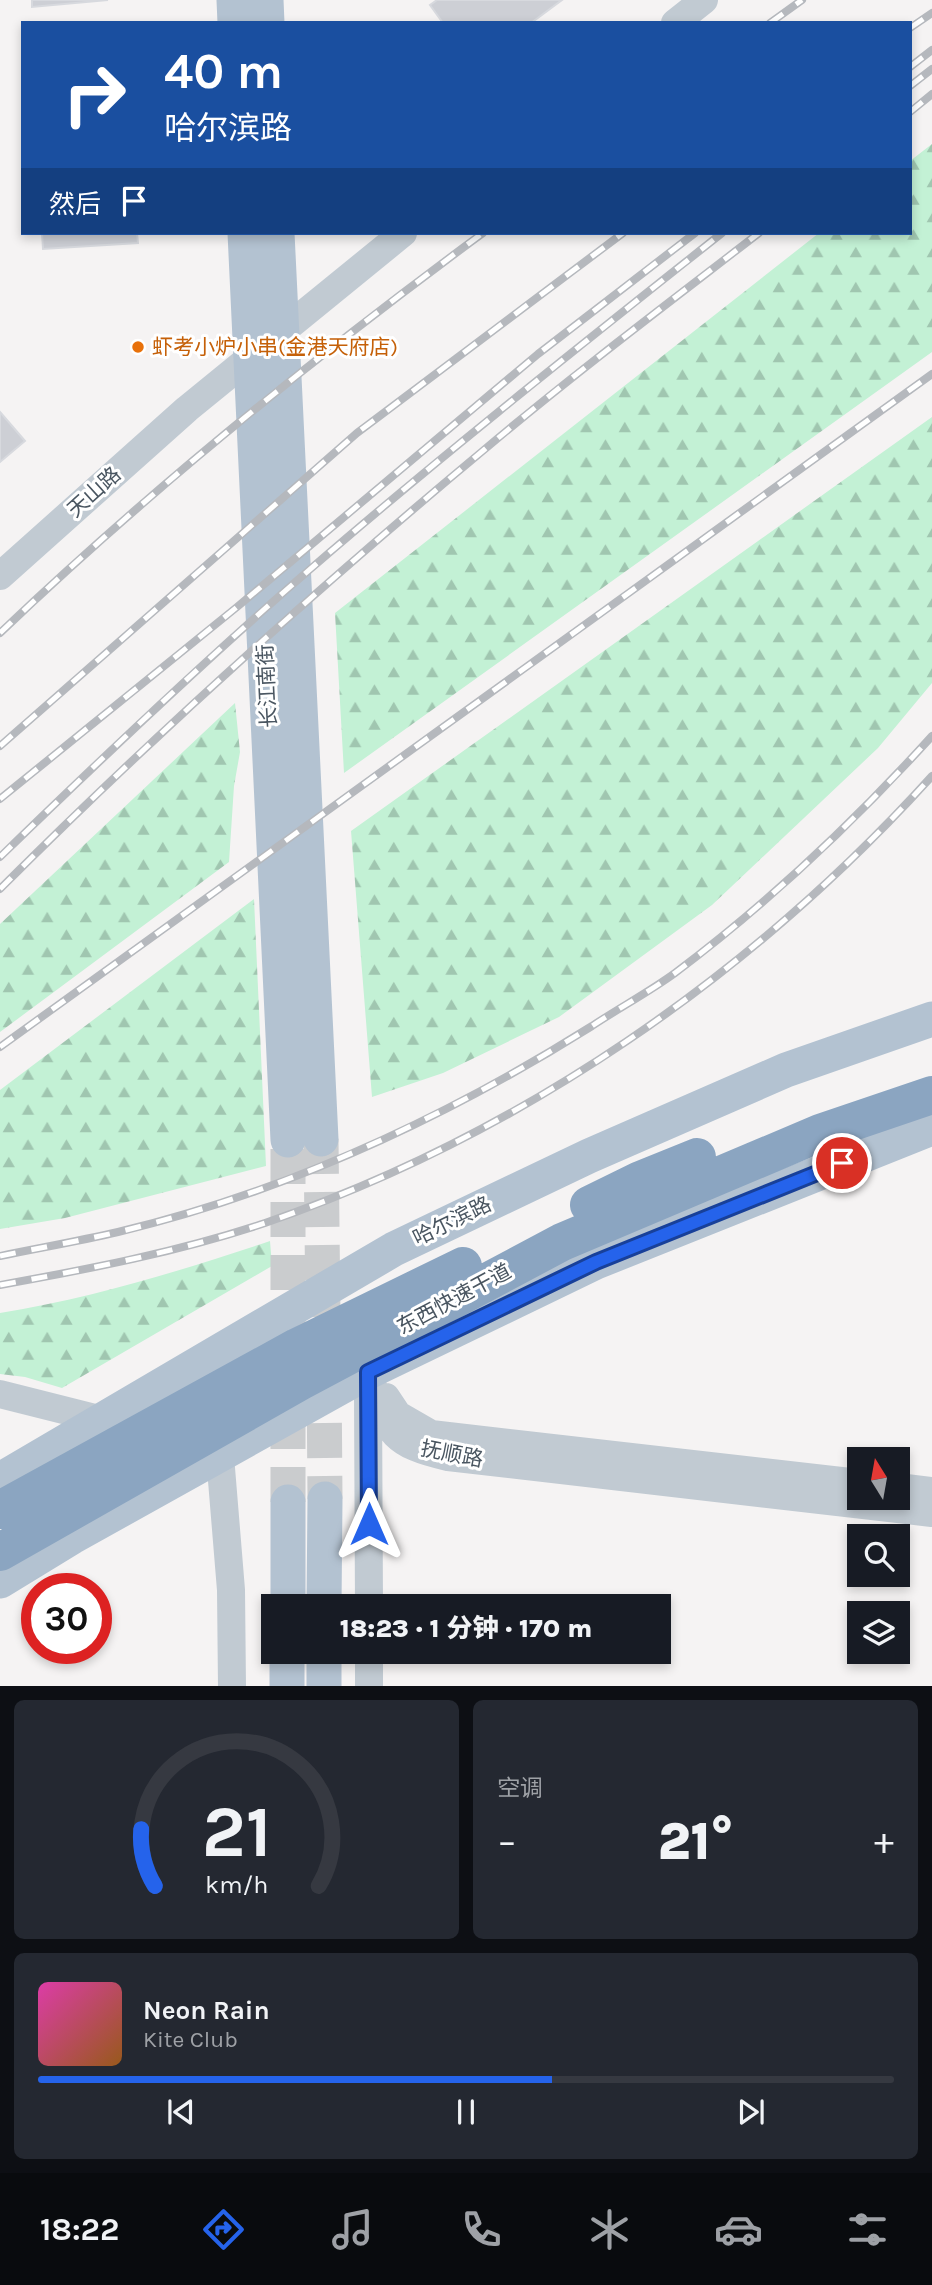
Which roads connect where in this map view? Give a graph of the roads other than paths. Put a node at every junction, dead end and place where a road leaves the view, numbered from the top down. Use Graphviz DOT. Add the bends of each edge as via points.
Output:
graph roads {
  1 [pos="234,0"];
  2 [pos="266,0"];
  3 [pos="704,0"];
  4 [pos="235,21"];
  5 [pos="267,21"];
  6 [pos="677,21"];
  7 [pos="245,235"];
  8 [pos="277,235"];
  9 [pos="400,235"];
  10 [pos="0,576"];
  11 [pos="932,1020"];
  12 [pos="932,1069"];
  13 [pos="932,1096"];
  14 [pos="932,1128"];
  15 [pos="368,1372"];
  16 [pos="0,1394"];
  17 [pos="103,1420"];
  18 [pos="220,1456"];
  19 [pos="0,1480"];
  20 [pos="847,1482"];
  21 [pos="910,1488"];
  22 [pos="932,1491"];
  23 [pos="325,1499"];
  24 [pos="288,1502"];
  25 [pos="0,1510"];
  26 [pos="932,1513"];
  27 [pos="0,1552"];
  28 [pos="0,1581"];
  29 [pos="288,1594"];
  30 [pos="324,1594"];
  31 [pos="369,1594"];
  32 [pos="287,1664"];
  33 [pos="324,1664"];
  34 [pos="369,1664"];
  35 [pos="232,1686"];
  36 [pos="287,1686"];
  37 [pos="324,1686"];
  38 [pos="369,1686"];
  1 -- 4 [label="main road"];
  2 -- 5 [label="main road"];
  3 -- 6 [label="street"];
  7 -- 8 [label="main road, 长江南街" via="304,1139"];
  9 -- 10 [label="street, 天山路" via="187,408"];
  11 -- 17 [label="main road, 哈尔滨路" via="786,1070 406,1243"];
  12 -- 25 [label="highway, 东西快速干道" via="640,1180 297,1348"];
  13 -- 27 [label="highway, 东西快速干道" via="820,1133 562,1242 301,1381"];
  14 -- 15 [label="main road" via="596,1262"];
  15 -- 18 [label="main road"];
  15 -- 20 [label="street, 抚顺路" via="398,1415 431,1434"];
  15 -- 26 [label="street, 抚顺路" via="390,1431 417,1450"];
  15 -- 31 [label="street"];
  16 -- 17 [label="street"];
  17 -- 19 [label="main road, 哈尔滨路"];
  18 -- 28 [label="main road"];
  18 -- 35 [label="street" via="231,1590"];
  21 -- 22 [label="street"];
  23 -- 30 [label="main road"];
  24 -- 29 [label="main road"];
  32 -- 36 [label="main road"];
  33 -- 37 [label="main road"];
  34 -- 38 [label="street"];
}
